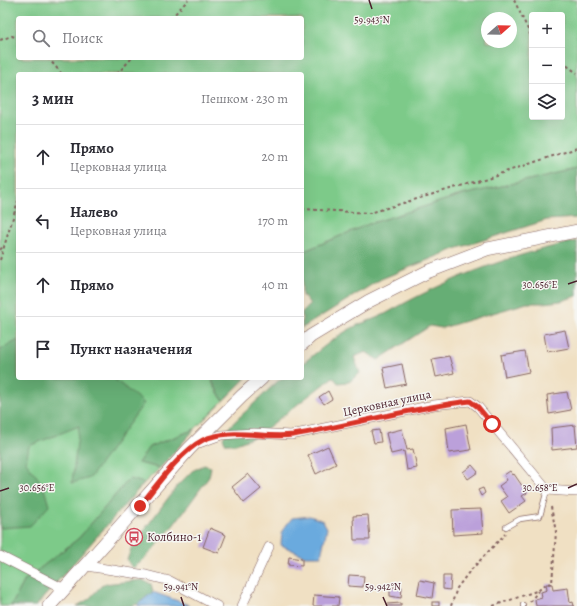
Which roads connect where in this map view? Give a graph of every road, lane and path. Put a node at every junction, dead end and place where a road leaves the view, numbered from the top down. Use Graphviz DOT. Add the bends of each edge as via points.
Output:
graph roads {
  1 [pos="188,0"];
  2 [pos="514,0"];
  3 [pos="173,16"];
  4 [pos="529,32"];
  5 [pos="16,37"];
  6 [pos="0,40"];
  7 [pos="50,60"];
  8 [pos="130,60"];
  9 [pos="565,64"];
  10 [pos="60,72"];
  11 [pos="119,72"];
  12 [pos="577,73"];
  13 [pos="577,148"];
  14 [pos="16,208"];
  15 [pos="304,209"];
  16 [pos="577,231"];
  17 [pos="5,244"];
  18 [pos="0,250"];
  19 [pos="0,260"];
  20 [pos="304,342"];
  21 [pos="260,380"];
  22 [pos="189,449"];
  23 [pos="547,490"];
  24 [pos="577,492"];
  25 [pos="520,519"];
  26 [pos="506,527"];
  27 [pos="269,548"];
  28 [pos="0,556"];
  29 [pos="86,566"];
  30 [pos="64,589"];
  31 [pos="539,590"];
  32 [pos="49,606"];
  33 [pos="217,606"];
  34 [pos="242,606"];
  35 [pos="451,606"];
  36 [pos="493,606"];
  37 [pos="528,606"];
  1 -- 3 [label="path"];
  2 -- 4 [label="path"];
  5 -- 6 [label="path"];
  7 -- 10 [label="path"];
  8 -- 11 [label="path"];
  9 -- 12 [label="path"];
  13 -- 15 [label="path" via="370,213"];
  14 -- 17 [label="path"];
  16 -- 20 [label="main road" via="487,248 427,272 369,301"];
  17 -- 18 [label="path"];
  17 -- 19 [label="path"];
  21 -- 22 [label="main road"];
  22 -- 23 [label="street, Церковная улица" via="202,440 221,435 291,435 434,405 470,401 478,407"];
  22 -- 29 [label="main road"];
  23 -- 24 [label="street"];
  23 -- 25 [label="lane" via="540,516"];
  23 -- 31 [label="path" via="556,532 552,583"];
  25 -- 26 [label="lane"];
  25 -- 35 [label="path" via="469,572 457,588"];
  27 -- 34 [label="street"];
  28 -- 30 [label="street"];
  29 -- 30 [label="main road"];
  29 -- 33 [label="street" via="170,581"];
  30 -- 32 [label="main road"];
  31 -- 36 [label="path"];
  31 -- 37 [label="path"];
}
